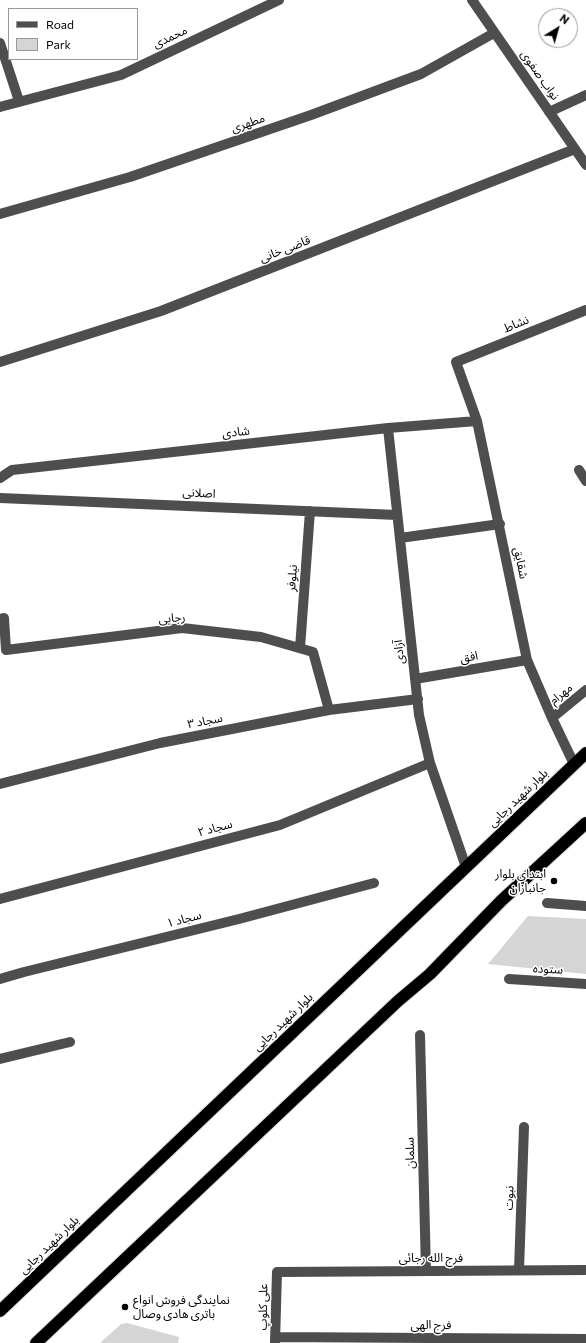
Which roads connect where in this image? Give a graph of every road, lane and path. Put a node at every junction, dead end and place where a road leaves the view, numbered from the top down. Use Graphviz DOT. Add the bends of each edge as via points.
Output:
graph roads {
  1 [pos="279,0"];
  2 [pos="472,0"];
  3 [pos="494,33"];
  4 [pos="0,43"];
  5 [pos="586,94"];
  6 [pos="19,101"];
  7 [pos="0,107"];
  8 [pos="549,112"];
  9 [pos="575,149"];
  10 [pos="586,165"];
  11 [pos="0,214"];
  12 [pos="586,310"];
  13 [pos="0,362"];
  14 [pos="456,362"];
  15 [pos="478,421"];
  16 [pos="388,428"];
  17 [pos="579,470"];
  18 [pos="0,478"];
  19 [pos="586,481"];
  20 [pos="0,498"];
  21 [pos="310,511"];
  22 [pos="397,515"];
  23 [pos="500,524"];
  24 [pos="400,538"];
  25 [pos="0,619"];
  26 [pos="300,648"];
  27 [pos="527,660"];
  28 [pos="415,679"];
  29 [pos="586,690"];
  30 [pos="418,698"];
  31 [pos="329,710"];
  32 [pos="552,718"];
  33 [pos="586,753"];
  34 [pos="430,763"];
  35 [pos="574,764"];
  36 [pos="0,784"];
  37 [pos="586,823"];
  38 [pos="466,867"];
  39 [pos="374,883"];
  40 [pos="0,899"];
  41 [pos="547,903"];
  42 [pos="586,906"];
  43 [pos="0,979"];
  44 [pos="509,979"];
  45 [pos="586,984"];
  46 [pos="420,1035"];
  47 [pos="70,1042"];
  48 [pos="0,1059"];
  49 [pos="524,1127"];
  50 [pos="519,1270"];
  51 [pos="586,1270"];
  52 [pos="426,1271"];
  53 [pos="277,1272"];
  54 [pos="0,1311"];
  55 [pos="586,1339"];
  56 [pos="275,1340"];
  57 [pos="36,1343"];
  1 -- 6 [label="street, محمدی" via="121,75"];
  2 -- 3 [label="street, نواب صفوی"];
  3 -- 8 [label="street, نواب صفوی"];
  3 -- 11 [label="street, مطهری" via="421,74 311,115 130,177"];
  4 -- 6 [label="street"];
  5 -- 8 [label="street"];
  6 -- 7 [label="street, محمدی"];
  8 -- 9 [label="street, نواب صفوی"];
  9 -- 10 [label="street, نواب صفوی"];
  9 -- 13 [label="street, قاضی خانی" via="161,310"];
  12 -- 14 [label="street, نشاط"];
  14 -- 15 [label="street, شقایق"];
  15 -- 16 [label="street, شادی"];
  15 -- 23 [label="street, شقایق"];
  16 -- 18 [label="street, شادی" via="12,470"];
  16 -- 22 [label="street, آزادی"];
  17 -- 19 [label="street"];
  20 -- 21 [label="street, اصلانی"];
  21 -- 22 [label="street, اصلانی"];
  21 -- 26 [label="street, نیلوفر"];
  22 -- 24 [label="street, آزادی"];
  23 -- 24 [label="street"];
  23 -- 27 [label="street, شقایق"];
  24 -- 28 [label="street, آزادی"];
  25 -- 26 [label="street, رجایی" via="4,618 6,650 182,628 261,637"];
  26 -- 31 [label="street, رجایی" via="313,652"];
  27 -- 28 [label="street, افق"];
  27 -- 32 [label="street, شقایق"];
  28 -- 30 [label="street, آزادی"];
  29 -- 32 [label="street, مهرام"];
  30 -- 31 [label="street, سجاد ۳"];
  30 -- 34 [label="street, آزادی" via="419,715"];
  31 -- 36 [label="street, سجاد ۳" via="160,743"];
  32 -- 35 [label="street, شقایق"];
  33 -- 35 [label="highway, بلوار شهید رجایی"];
  34 -- 38 [label="street, آزادی"];
  34 -- 40 [label="street, سجاد ۲" via="280,825"];
  35 -- 38 [label="highway, بلوار شهید رجایی"];
  37 -- 57 [label="highway" via="501,901 430,974"];
  38 -- 54 [label="highway, بلوار شهید رجایی"];
  39 -- 43 [label="street, سجاد ۱"];
  41 -- 42 [label="street"];
  44 -- 45 [label="street, ستوده"];
  46 -- 52 [label="street, سلمان"];
  47 -- 48 [label="street"];
  49 -- 50 [label="street, نبوت"];
  50 -- 51 [label="street, فرج الله رجائی"];
  50 -- 52 [label="street, فرج الله رجائی"];
  52 -- 53 [label="street, فرج الله رجائی"];
  53 -- 56 [label="street, علی کلوپ"];
  55 -- 56 [label="street, فرج الهی"];
}
